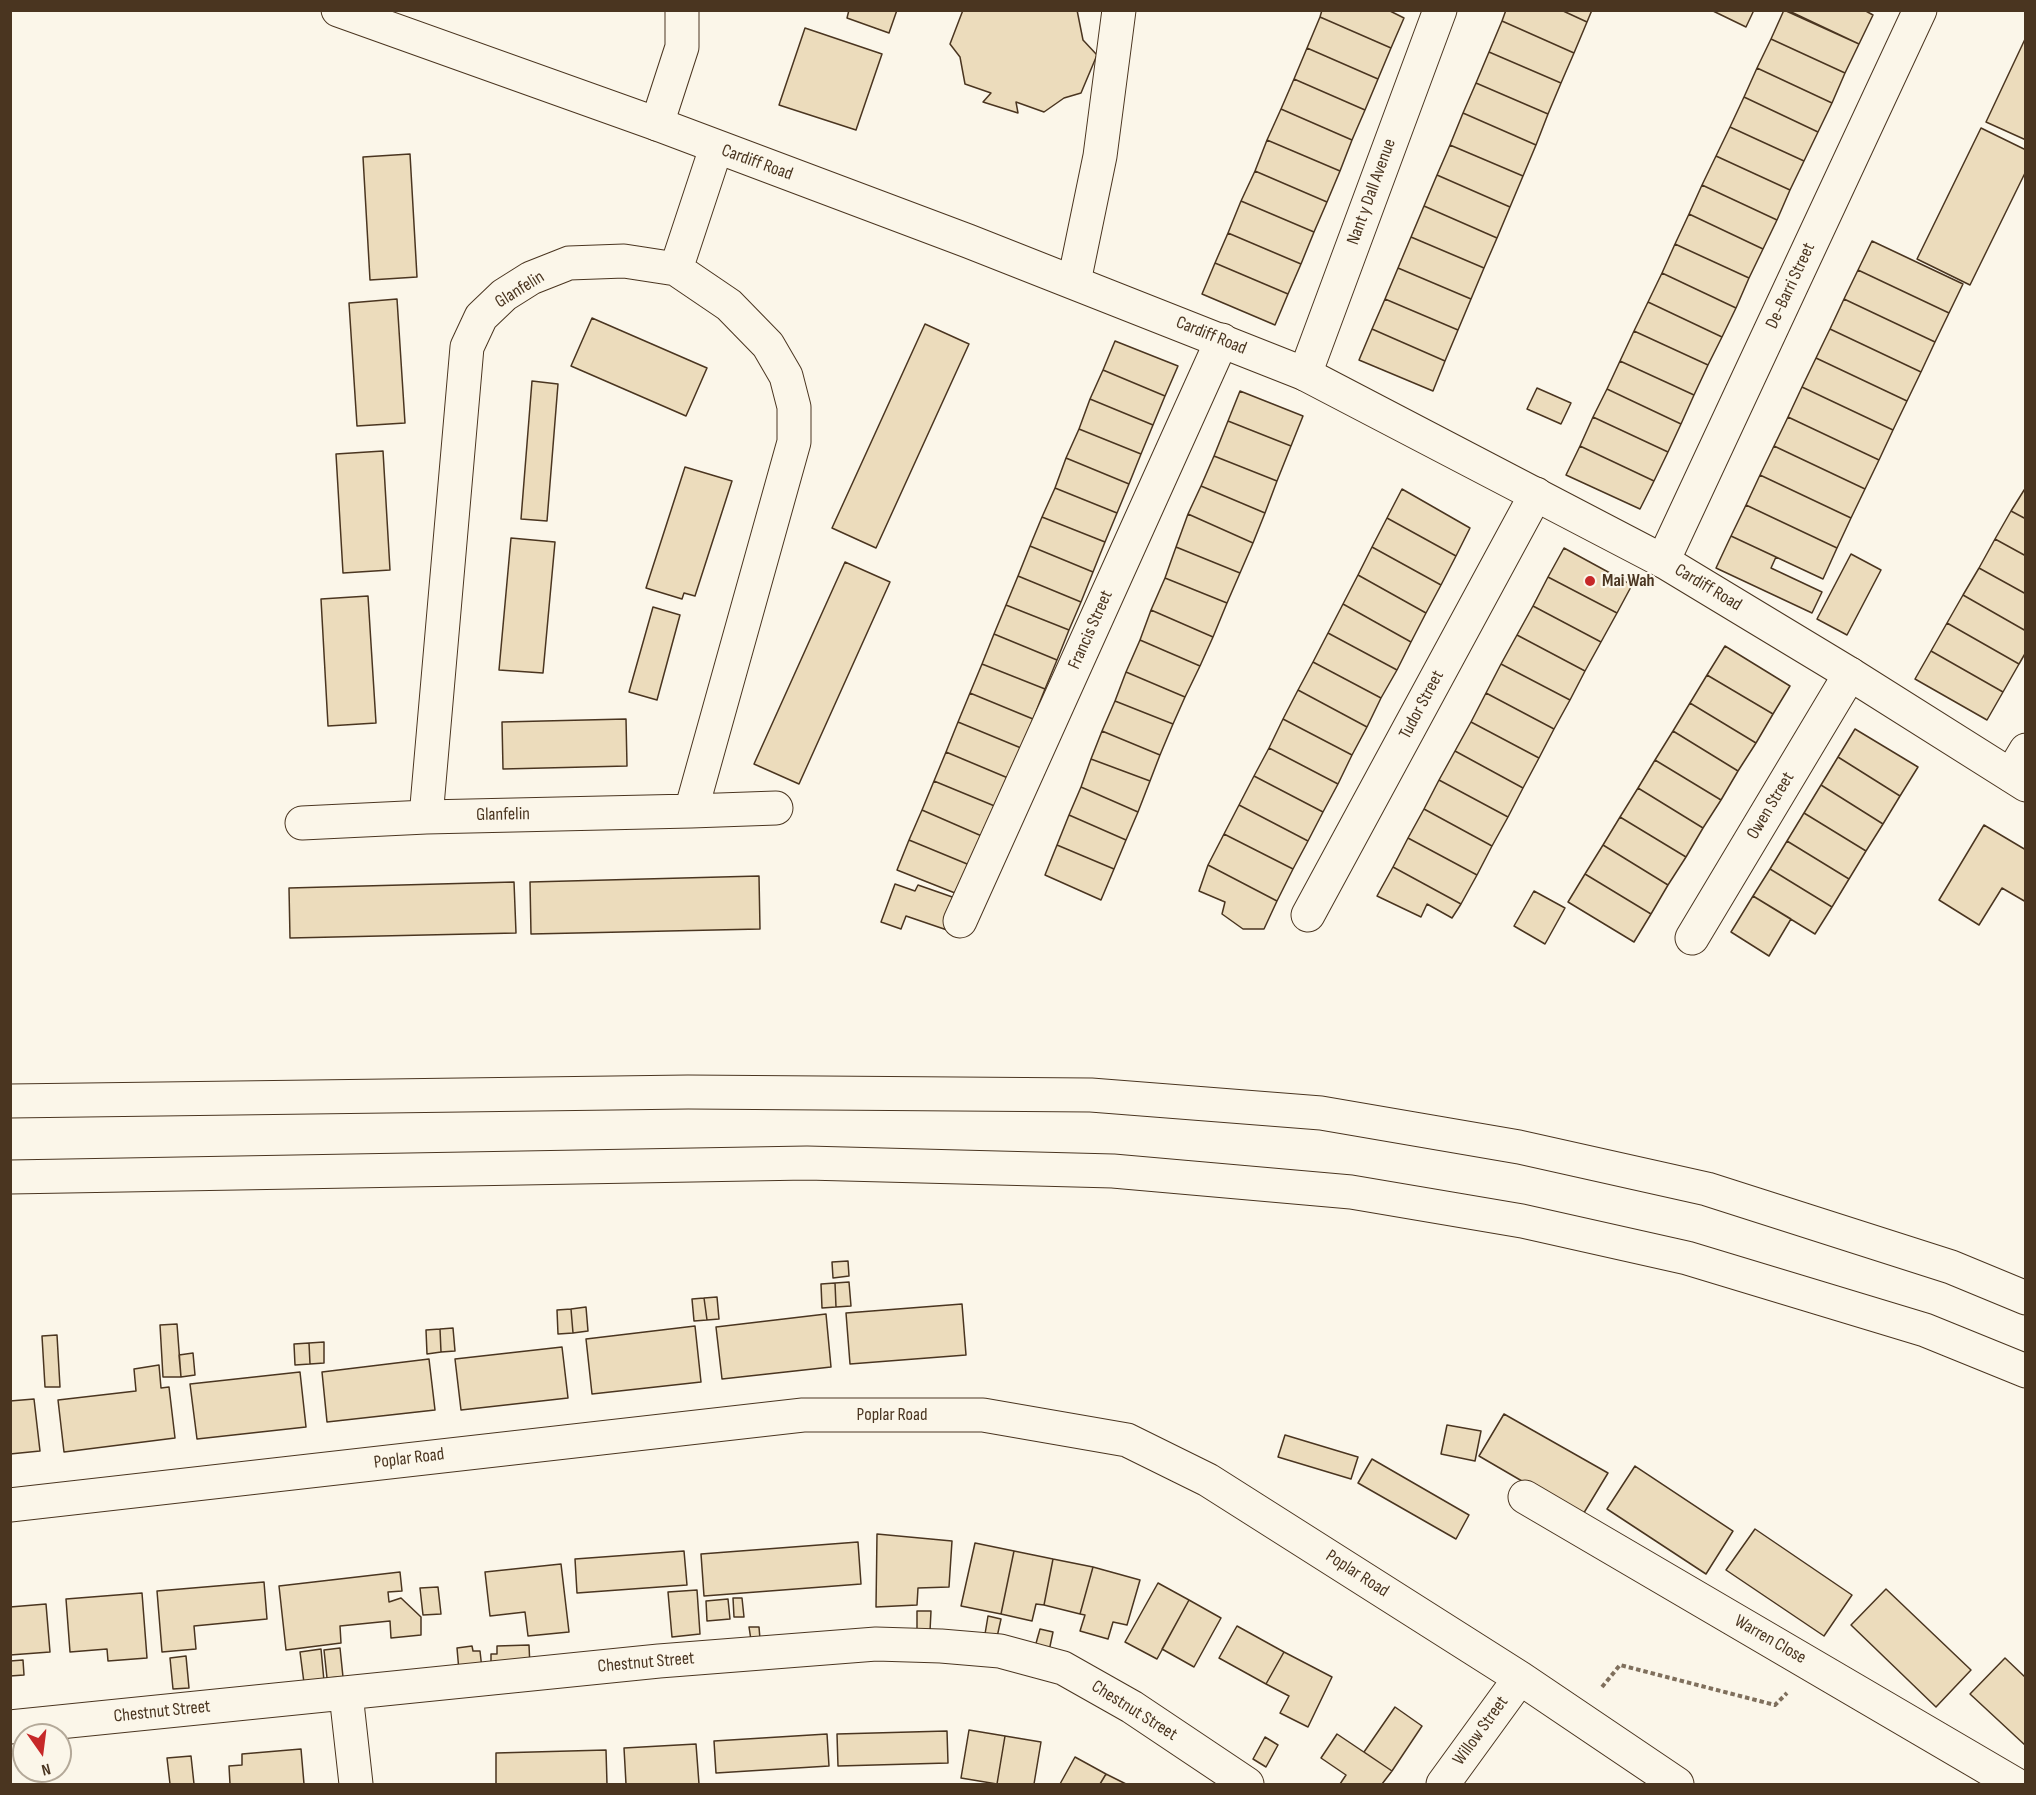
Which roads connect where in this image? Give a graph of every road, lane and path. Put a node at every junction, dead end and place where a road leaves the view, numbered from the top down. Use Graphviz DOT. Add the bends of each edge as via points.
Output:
graph roads {
  1 [pos="338,10"];
  2 [pos="682,10"];
  3 [pos="1119,10"];
  4 [pos="1440,10"];
  5 [pos="1920,10"];
  6 [pos="657,124"];
  7 [pos="716,148"];
  8 [pos="676,269"];
  9 [pos="1074,282"];
  10 [pos="1222,340"];
  11 [pos="1305,374"];
  12 [pos="1536,494"];
  13 [pos="1662,561"];
  14 [pos="1850,674"];
  15 [pos="2021,770"];
  16 [pos="776,808"];
  17 [pos="691,811"];
  18 [pos="426,817"];
  19 [pos="302,823"];
  20 [pos="1308,915"];
  21 [pos="960,921"];
  22 [pos="1692,938"];
  23 [pos="10,1101"];
  24 [pos="10,1177"];
  25 [pos="2025,1298"];
  26 [pos="2025,1371"];
  27 [pos="1525,1497"];
  28 [pos="10,1505"];
  29 [pos="1814,1666"];
  30 [pos="1520,1678"];
  31 [pos="346,1694"];
  32 [pos="1576,1717"];
  33 [pos="10,1727"];
  34 [pos="356,1785"];
  35 [pos="1247,1785"];
  36 [pos="1443,1785"];
  37 [pos="1677,1785"];
  38 [pos="2015,1785"];
  1 -- 6 [label="main road, Cardiff Road"];
  2 -- 6 [label="main road" via="682,47"];
  3 -- 9 [label="main road" via="1100,156"];
  4 -- 11 [label="main road, Nant y Dall Avenue"];
  5 -- 13 [label="main road, De-Barri Street"];
  6 -- 7 [label="main road, Cardiff Road"];
  7 -- 8 [label="main road"];
  7 -- 9 [label="main road, Cardiff Road"];
  8 -- 17 [label="main road, Glanfelin" via="729,305 768,345 786,376 794,407 794,442"];
  8 -- 18 [label="main road, Glanfelin" via="624,261 569,263 531,278 504,295 481,317 467,347"];
  9 -- 10 [label="main road, Cardiff Road"];
  10 -- 11 [label="main road, Cardiff Road"];
  10 -- 21 [label="main road, Francis Street"];
  11 -- 12 [label="main road, Cardiff Road"];
  12 -- 13 [label="main road, Cardiff Road"];
  12 -- 20 [label="main road, Tudor Street"];
  13 -- 14 [label="main road, Cardiff Road"];
  14 -- 15 [label="main road, Cardiff Road"];
  14 -- 22 [label="main road, Owen Street"];
  16 -- 17 [label="main road"];
  17 -- 18 [label="main road, Glanfelin"];
  18 -- 19 [label="main road"];
  23 -- 25 [label="main road" via="688,1092 1079,1094 1321,1113 1519,1147 1707,1189 1951,1267"];
  24 -- 26 [label="main road" via="807,1163 1113,1171 1351,1192 1522,1221 1687,1258 1925,1330"];
  27 -- 29 [label="main road, Warren Close"];
  28 -- 30 [label="main road, Poplar Road" via="803,1414 983,1415 1127,1440 1208,1480"];
  29 -- 32 [label="path" via="1775,1705 1620,1665"];
  29 -- 38 [label="main road, Warren Close"];
  30 -- 32 [label="main road, Poplar Road"];
  30 -- 36 [label="main road, Willow Street"];
  31 -- 33 [label="main road, Chestnut Street"];
  31 -- 34 [label="main road"];
  31 -- 35 [label="main road, Chestnut Street" via="876,1644 1000,1651 1063,1668 1132,1707"];
  32 -- 37 [label="main road, Poplar Road"];
}
